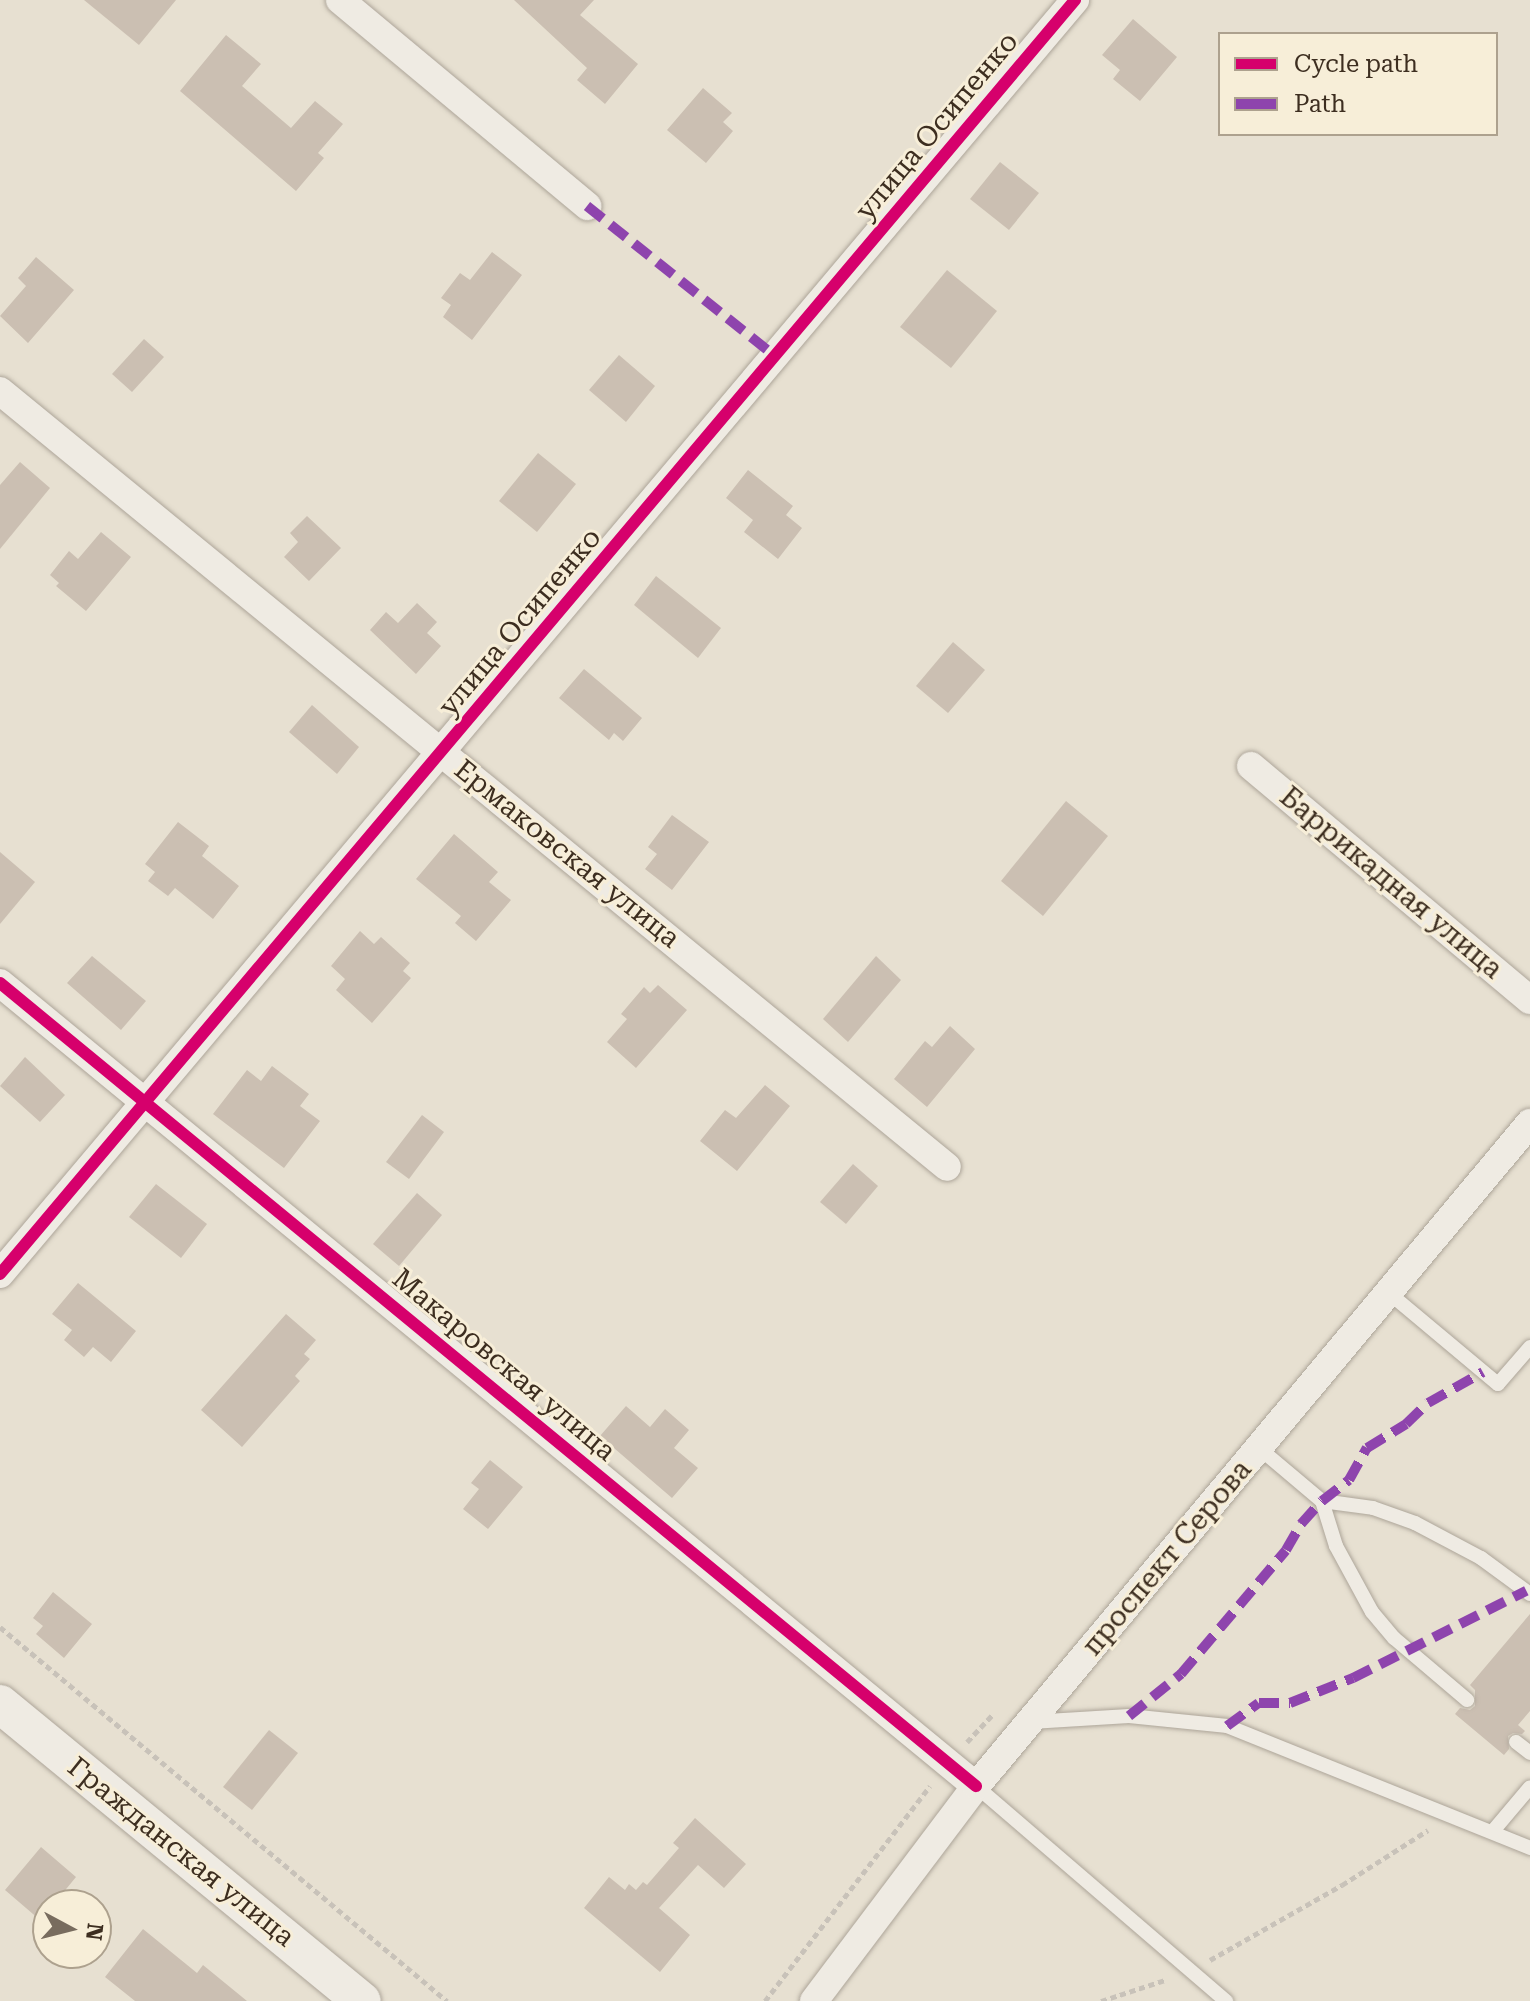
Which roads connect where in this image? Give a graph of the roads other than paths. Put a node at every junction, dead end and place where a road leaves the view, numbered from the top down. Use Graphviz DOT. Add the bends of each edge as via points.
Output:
graph roads {
  1 [pos="340,0"];
  2 [pos="1075,0"];
  3 [pos="587,206"];
  4 [pos="0,391"];
  5 [pos="442,752"];
  6 [pos="1251,766"];
  7 [pos="0,983"];
  8 [pos="1530,1000"];
  9 [pos="146,1101"];
  10 [pos="1530,1123"];
  11 [pos="947,1167"];
  12 [pos="0,1274"];
  13 [pos="1389,1293"];
  14 [pos="1530,1347"];
  15 [pos="1259,1448"];
  16 [pos="1322,1501"];
  17 [pos="1530,1594"];
  18 [pos="1467,1700"];
  19 [pos="0,1704"];
  20 [pos="1031,1722"];
  21 [pos="1516,1742"];
  22 [pos="1530,1753"];
  23 [pos="976,1786"];
  24 [pos="1530,1787"];
  25 [pos="1493,1831"];
  26 [pos="1530,1848"];
  27 [pos="362,2001"];
  28 [pos="814,2001"];
  29 [pos="1226,2001"];
  1 -- 3 [label="street"];
  2 -- 5 [label="street, улица Осипенко"];
  4 -- 5 [label="street, Ермаковская улица"];
  5 -- 9 [label="street, улица Осипенко"];
  5 -- 11 [label="street, Ермаковская улица"];
  6 -- 8 [label="street, Баррикадная улица"];
  7 -- 9 [label="street, Макаровская улица"];
  9 -- 12 [label="street, улица Осипенко"];
  9 -- 23 [label="street, Макаровская улица"];
  10 -- 13 [label="street, проспект Серова"];
  13 -- 14 [label="lane" via="1498,1384"];
  13 -- 15 [label="street, проспект Серова"];
  15 -- 16 [label="lane"];
  15 -- 20 [label="street, проспект Серова"];
  16 -- 17 [label="lane" via="1373,1508 1415,1523 1481,1558"];
  16 -- 18 [label="lane" via="1340,1556 1372,1612 1394,1638"];
  19 -- 27 [label="main road, Гражданская улица"];
  20 -- 23 [label="street, проспект Серова"];
  20 -- 25 [label="lane" via="1129,1716 1227,1726"];
  21 -- 22 [label="lane"];
  23 -- 28 [label="street, проспект Серова"];
  23 -- 29 [label="lane, Макаровская улица"];
  24 -- 25 [label="lane"];
  25 -- 26 [label="lane"];
}
